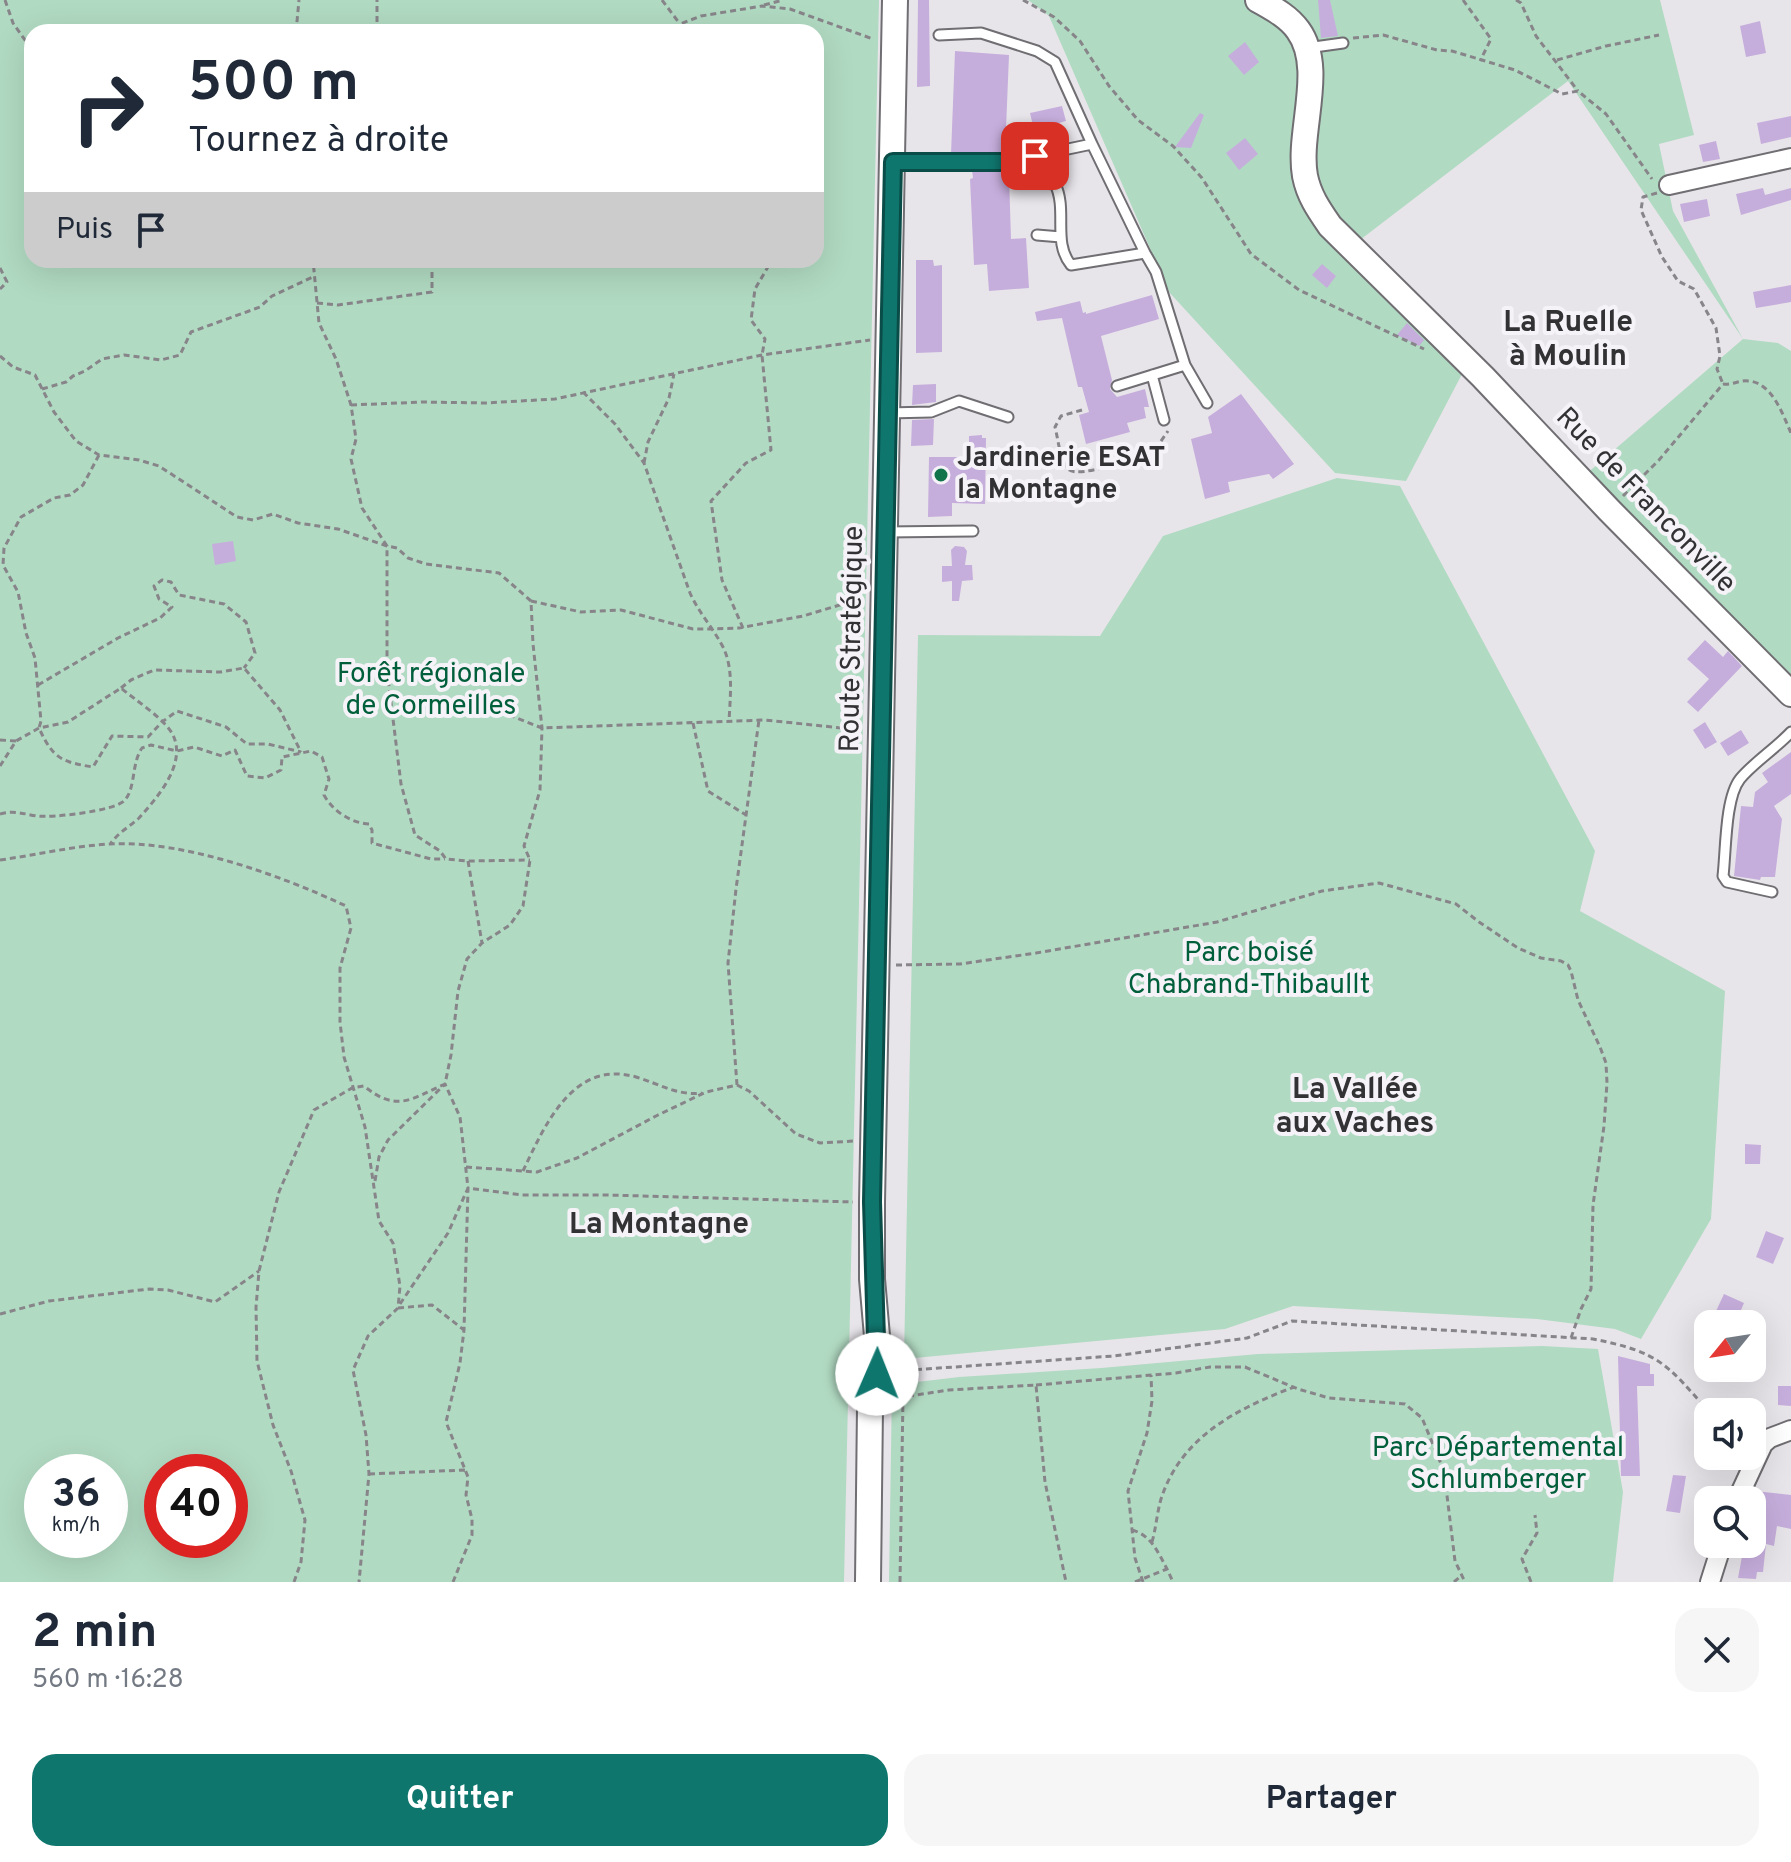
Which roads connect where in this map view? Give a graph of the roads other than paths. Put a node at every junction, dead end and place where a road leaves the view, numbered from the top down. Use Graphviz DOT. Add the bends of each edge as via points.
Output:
graph roads {
  1 [pos="895,0"];
  2 [pos="1258,0"];
  3 [pos="939,35"];
  4 [pos="1343,43"];
  5 [pos="1307,48"];
  6 [pos="1092,144"];
  7 [pos="1791,158"];
  8 [pos="893,162"];
  9 [pos="1030,182"];
  10 [pos="1669,185"];
  11 [pos="1037,235"];
  12 [pos="1061,237"];
  13 [pos="1145,253"];
  14 [pos="1185,365"];
  15 [pos="1152,375"];
  16 [pos="1117,386"];
  17 [pos="1207,403"];
  18 [pos="887,413"];
  19 [pos="1008,417"];
  20 [pos="1164,420"];
  21 [pos="973,531"];
  22 [pos="885,532"];
  23 [pos="1791,694"];
  24 [pos="1791,732"];
  25 [pos="1772,892"];
  26 [pos="1791,1430"];
  27 [pos="1743,1486"];
  28 [pos="1718,1558"];
  29 [pos="868,1582"];
  30 [pos="1710,1582"];
  1 -- 8 [label="street, Route Stratégique"];
  2 -- 5 [label="street" via="1288,19"];
  3 -- 6 [label="lane" via="981,33 1055,62"];
  4 -- 5 [label="lane"];
  5 -- 23 [label="street, Rue de Franconville" via="1305,176 1314,203 1349,247"];
  6 -- 8 [label="lane" via="1006,162"];
  6 -- 13 [label="lane"];
  7 -- 10 [label="street"];
  8 -- 18 [label="street, Route Stratégique"];
  9 -- 12 [label="lane" via="1055,184 1058,189"];
  11 -- 12 [label="lane"];
  12 -- 13 [label="lane" via="1071,265"];
  13 -- 14 [label="lane"];
  14 -- 15 [label="lane"];
  14 -- 17 [label="lane"];
  15 -- 16 [label="lane"];
  15 -- 20 [label="lane"];
  18 -- 19 [label="lane" via="931,412 959,401"];
  18 -- 22 [label="street, Route Stratégique"];
  21 -- 22 [label="lane"];
  22 -- 29 [label="street, Route Stratégique" via="872,1279 864,1353 870,1407"];
  24 -- 25 [label="lane" via="1740,779 1732,795 1723,876 1727,882"];
  26 -- 27 [label="street" via="1763,1444"];
  28 -- 30 [label="street"];
}
